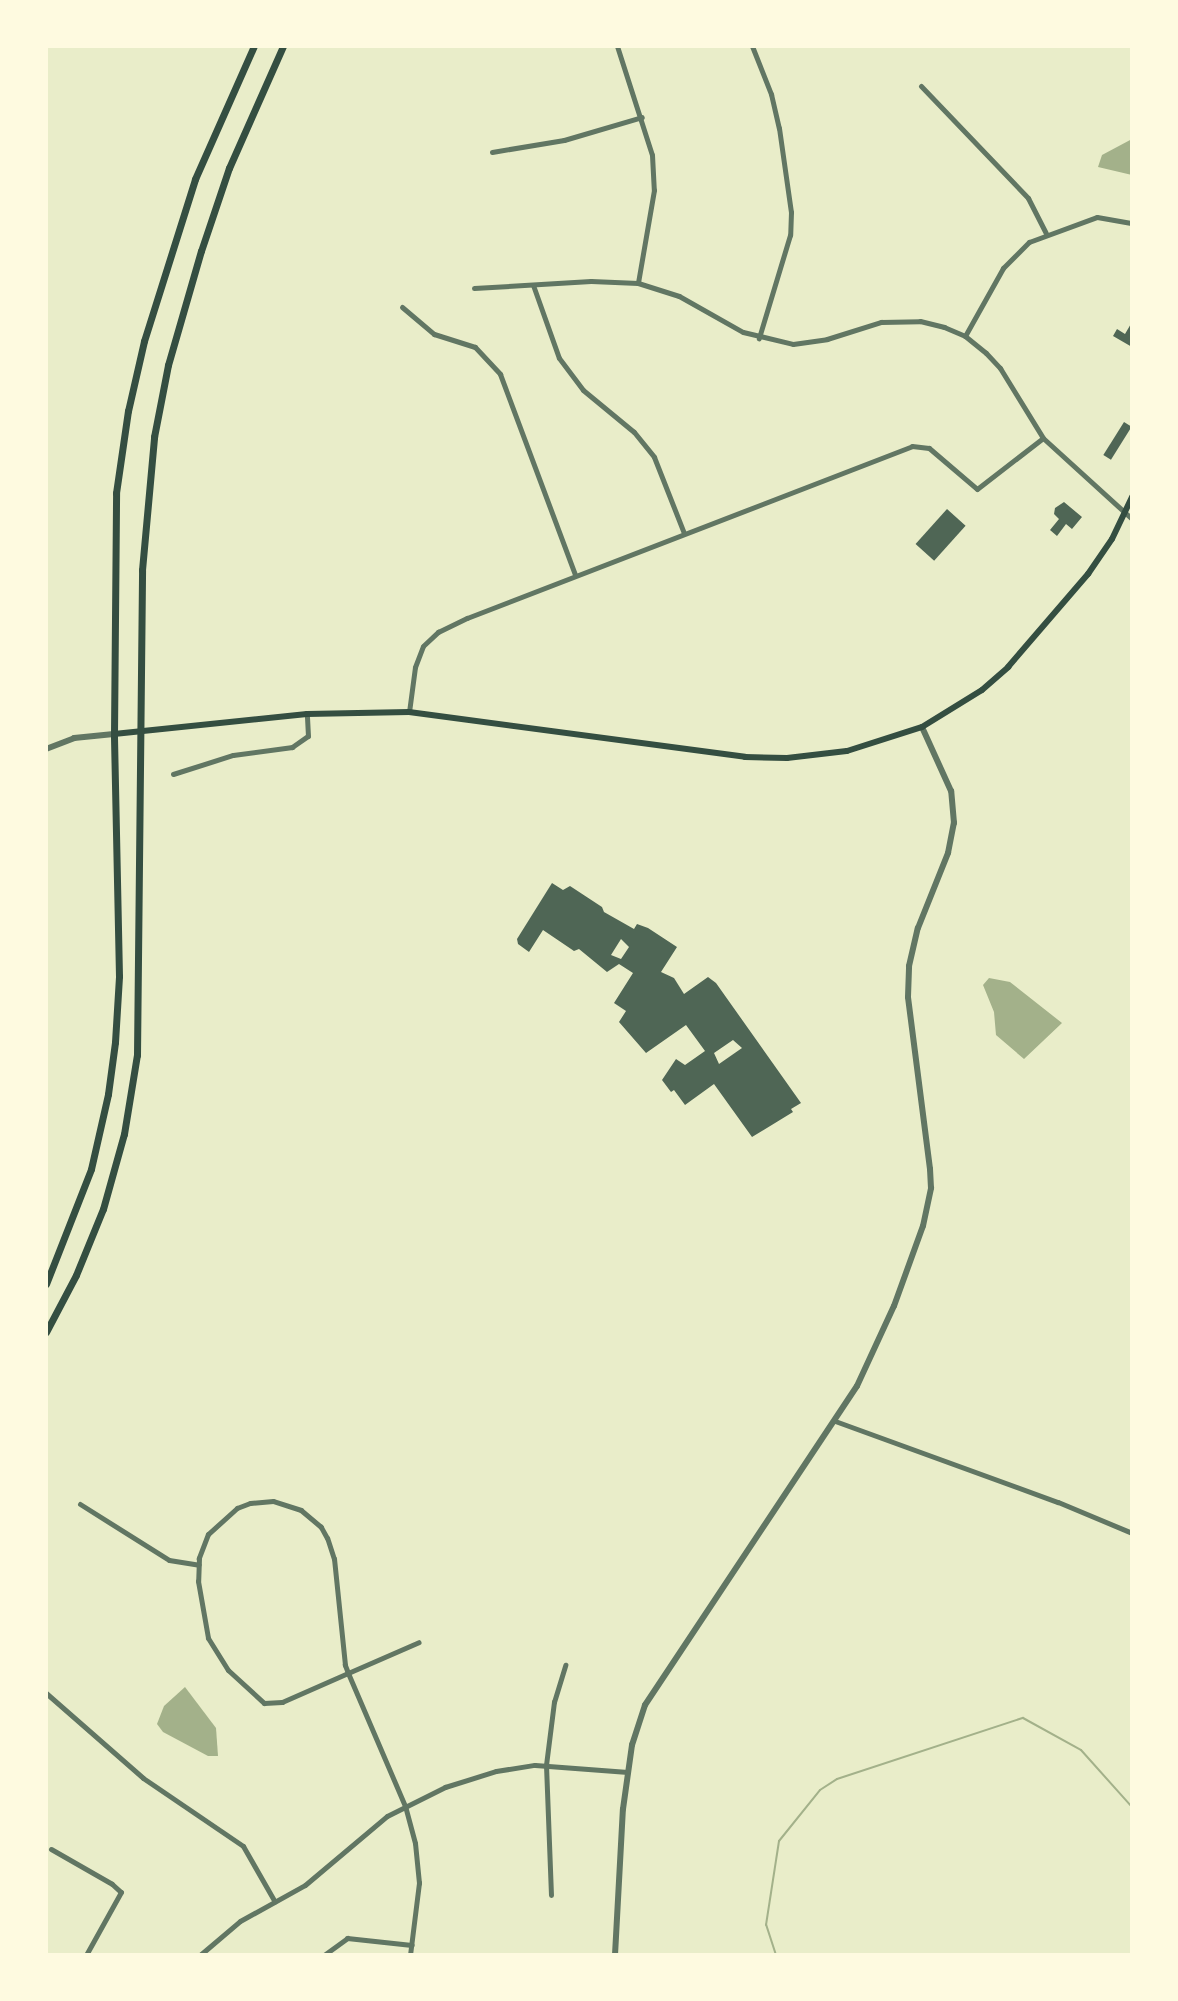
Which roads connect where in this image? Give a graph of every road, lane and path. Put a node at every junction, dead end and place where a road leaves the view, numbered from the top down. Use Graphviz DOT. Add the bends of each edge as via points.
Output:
graph roads {
  1 [pos="254,46"];
  2 [pos="283,46"];
  3 [pos="617,46"];
  4 [pos="752,46"];
  5 [pos="921,86"];
  6 [pos="642,117"];
  7 [pos="492,152"];
  8 [pos="1132,223"];
  9 [pos="1046,233"];
  10 [pos="638,283"];
  11 [pos="533,285"];
  12 [pos="474,288"];
  13 [pos="402,307"];
  14 [pos="965,336"];
  15 [pos="759,338"];
  16 [pos="1043,438"];
  17 [pos="1132,497"];
  18 [pos="1125,512"];
  19 [pos="1132,519"];
  20 [pos="684,533"];
  21 [pos="575,575"];
  22 [pos="409,712"];
  23 [pos="307,714"];
  24 [pos="922,727"];
  25 [pos="140,730"];
  26 [pos="114,734"];
  27 [pos="46,749"];
  28 [pos="173,774"];
  29 [pos="46,1284"];
  30 [pos="46,1332"];
  31 [pos="835,1421"];
  32 [pos="80,1504"];
  33 [pos="1132,1533"];
  34 [pos="199,1565"];
  35 [pos="419,1642"];
  36 [pos="565,1665"];
  37 [pos="348,1673"];
  38 [pos="46,1693"];
  39 [pos="546,1765"];
  40 [pos="628,1772"];
  41 [pos="405,1806"];
  42 [pos="51,1849"];
  43 [pos="551,1895"];
  44 [pos="275,1902"];
  45 [pos="412,1945"];
  46 [pos="86,1955"];
  47 [pos="200,1955"];
  48 [pos="324,1955"];
  49 [pos="410,1955"];
  50 [pos="615,1955"];
  1 -- 26 [label="main road" via="195,179 144,341 128,411 116,493"];
  2 -- 25 [label="main road" via="229,168 168,365 146,507"];
  3 -- 6 [label="street"];
  4 -- 15 [label="street" via="779,128 791,212 790,235"];
  5 -- 9 [label="street" via="1028,198"];
  6 -- 7 [label="street" via="564,140"];
  6 -- 10 [label="street" via="654,190"];
  8 -- 9 [label="street" via="1097,217"];
  9 -- 14 [label="street" via="1011,257"];
  10 -- 11 [label="street"];
  10 -- 15 [label="street" via="679,296"];
  11 -- 12 [label="street"];
  11 -- 20 [label="street" via="559,358 583,390 634,432 654,457"];
  13 -- 21 [label="street" via="434,334 475,347 500,374"];
  14 -- 15 [label="street" via="920,321 899,321 811,343"];
  14 -- 16 [label="street" via="1000,368"];
  16 -- 18 [label="street"];
  16 -- 20 [label="street" via="977,489 929,448 912,446"];
  17 -- 18 [label="main road"];
  18 -- 19 [label="street"];
  18 -- 24 [label="main road" via="1097,561 1030,644 982,690"];
  20 -- 21 [label="street"];
  21 -- 22 [label="street" via="438,632 423,646 415,667"];
  22 -- 23 [label="main road"];
  22 -- 24 [label="main road" via="768,758 847,751"];
  23 -- 25 [label="main road"];
  23 -- 28 [label="street" via="308,736 292,747 233,755"];
  24 -- 31 [label="street" via="951,791 954,823 909,966 908,997 931,1188 894,1306"];
  25 -- 26 [label="main road"];
  25 -- 30 [label="main road" via="138,1024 132,1092 103,1209"];
  26 -- 27 [label="street" via="74,738"];
  26 -- 29 [label="main road" via="119,976 108,1094 91,1169"];
  31 -- 33 [label="street"];
  31 -- 40 [label="street" via="655,1687 638,1725"];
  32 -- 34 [label="street" via="169,1560"];
  34 -- 37 [label="street" via="199,1600 208,1638 228,1670 264,1703 282,1702"];
  34 -- 37 [label="street" via="208,1534 237,1508 273,1501 309,1516 332,1549 340,1645"];
  35 -- 37 [label="street"];
  36 -- 39 [label="street" via="550,1721"];
  37 -- 41 [label="street"];
  38 -- 44 [label="street" via="143,1778 243,1846"];
  39 -- 40 [label="street"];
  39 -- 41 [label="street" via="479,1775"];
  39 -- 43 [label="street"];
  40 -- 50 [label="street"];
  41 -- 44 [label="street" via="305,1885"];
  41 -- 45 [label="street" via="419,1883"];
  42 -- 46 [label="street" via="121,1892"];
  44 -- 47 [label="street" via="240,1921"];
  45 -- 48 [label="street" via="347,1938"];
  45 -- 49 [label="street"];
}
